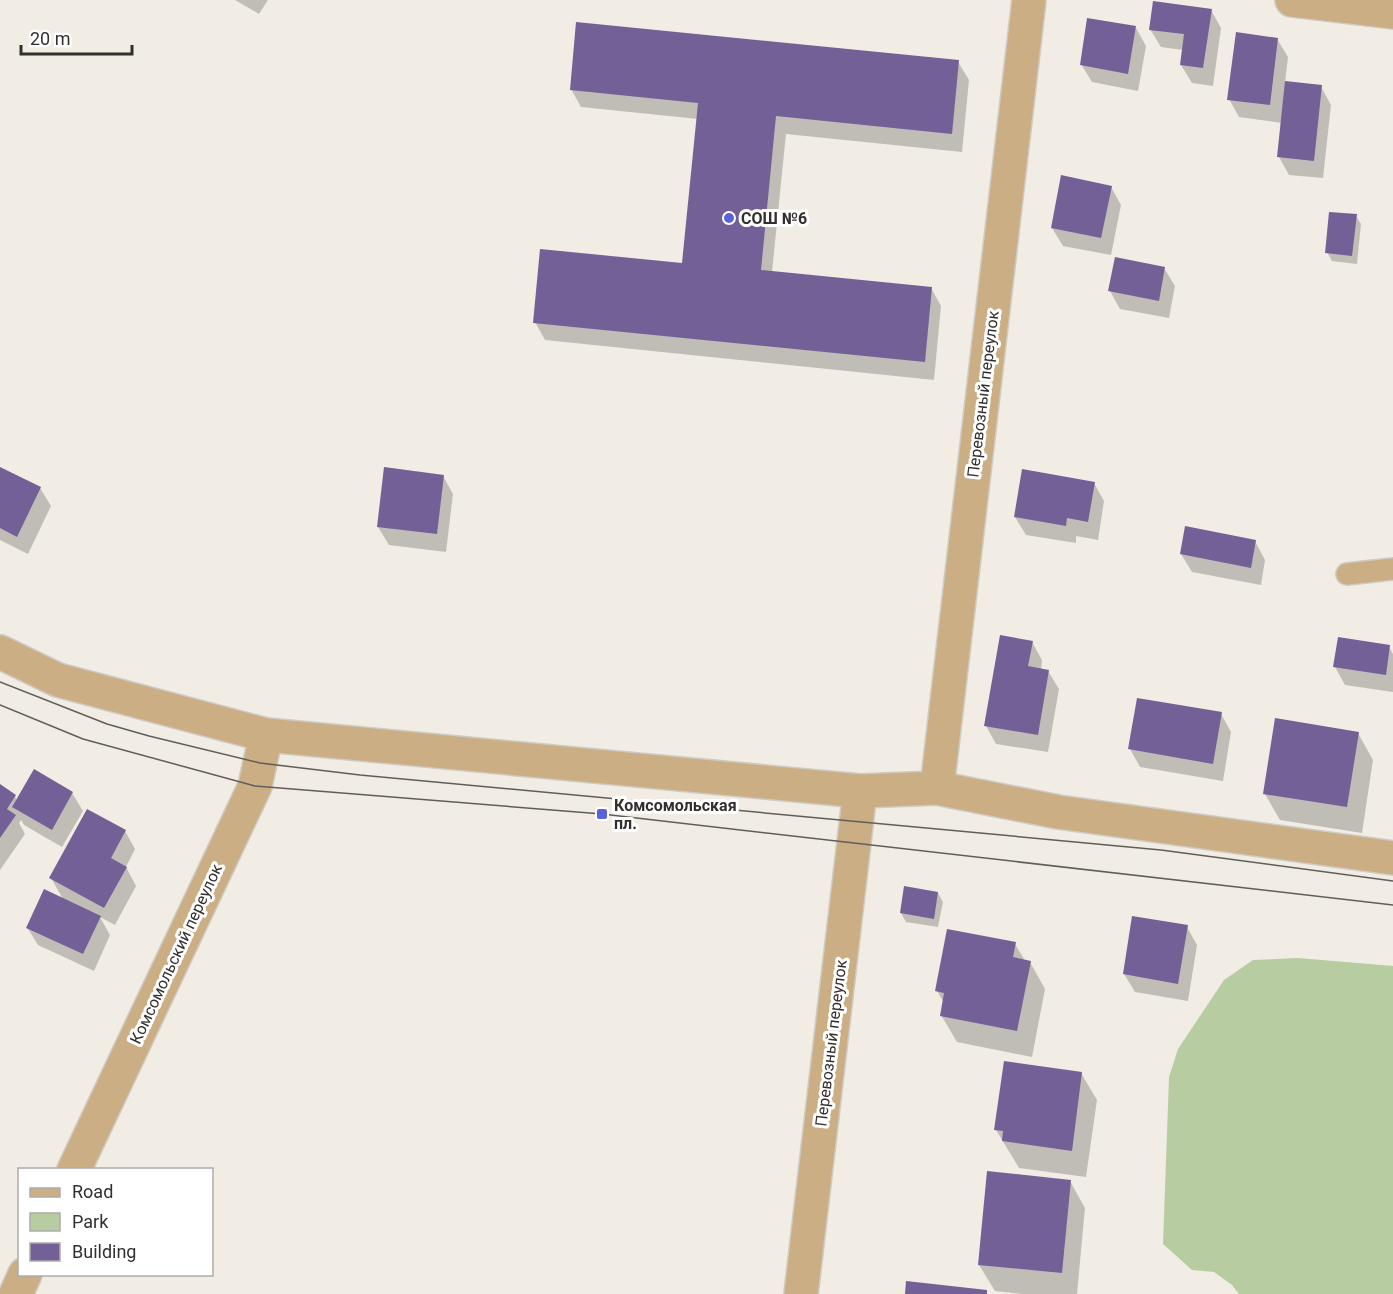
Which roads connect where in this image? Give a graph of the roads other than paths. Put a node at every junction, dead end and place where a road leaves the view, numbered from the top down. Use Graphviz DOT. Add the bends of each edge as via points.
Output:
graph roads {
  1 [pos="1029,0"];
  2 [pos="1292,0"];
  3 [pos="1393,12"];
  4 [pos="1393,569"];
  5 [pos="1347,574"];
  6 [pos="0,652"];
  7 [pos="266,735"];
  8 [pos="937,788"];
  9 [pos="860,791"];
  10 [pos="1393,858"];
  11 [pos="75,1168"];
  12 [pos="24,1276"];
  13 [pos="15,1294"];
  14 [pos="801,1294"];
  1 -- 8 [label="street, Перевозный переулок"];
  2 -- 3 [label="street"];
  4 -- 5 [label="lane"];
  6 -- 7 [label="street" via="58,680"];
  7 -- 9 [label="street"];
  7 -- 11 [label="street, Комсомольский переулок" via="255,786"];
  8 -- 9 [label="street"];
  8 -- 10 [label="street" via="1058,812"];
  9 -- 14 [label="street, Перевозный переулок"];
  12 -- 13 [label="street"];
}
